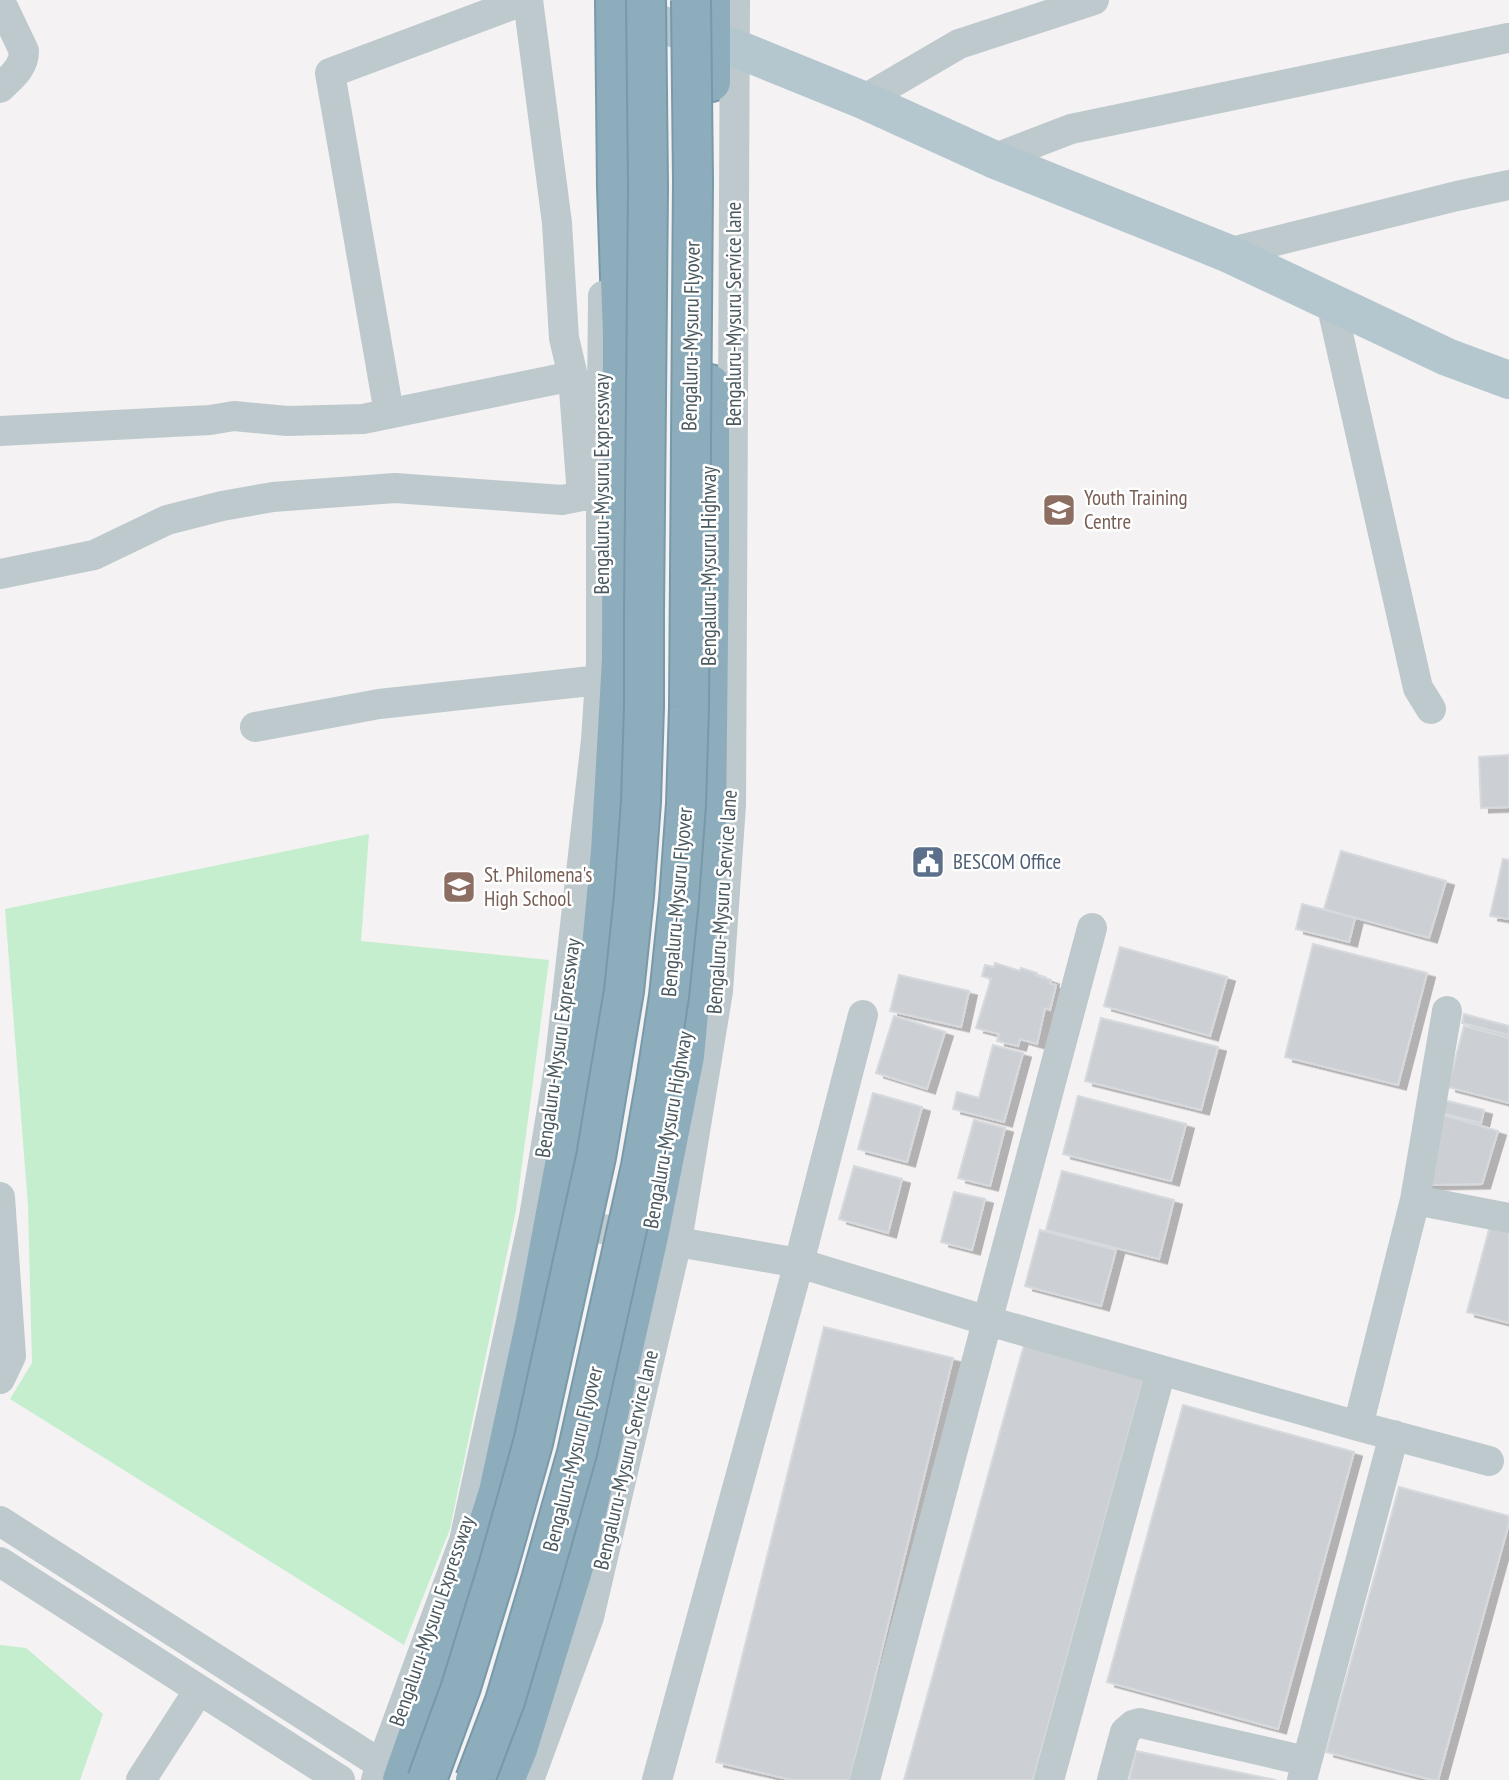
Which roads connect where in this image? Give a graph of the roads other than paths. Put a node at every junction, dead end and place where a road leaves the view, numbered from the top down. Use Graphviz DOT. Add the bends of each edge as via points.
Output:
graph roads {
  1 [pos="526,0"];
  2 [pos="691,0"];
  3 [pos="711,0"];
  4 [pos="735,0"];
  5 [pos="1094,0"];
  6 [pos="620,2"];
  7 [pos="7,7"];
  8 [pos="1508,38"];
  9 [pos="723,44"];
  10 [pos="0,88"];
  11 [pos="863,100"];
  12 [pos="993,159"];
  13 [pos="1509,186"];
  14 [pos="1227,253"];
  15 [pos="1331,303"];
  16 [pos="573,376"];
  17 [pos="1509,380"];
  18 [pos="389,414"];
  19 [pos="0,431"];
  20 [pos="592,496"];
  21 [pos="0,574"];
  22 [pos="600,680"];
  23 [pos="1431,709"];
  24 [pos="255,727"];
  25 [pos="1092,928"];
  26 [pos="1447,1012"];
  27 [pos="863,1015"];
  28 [pos="0,1197"];
  29 [pos="1415,1200"];
  30 [pos="1509,1217"];
  31 [pos="544,1219"];
  32 [pos="663,1239"];
  33 [pos="799,1263"];
  34 [pos="988,1321"];
  35 [pos="4,1361"];
  36 [pos="1161,1371"];
  37 [pos="1358,1426"];
  38 [pos="1394,1435"];
  39 [pos="1489,1461"];
  40 [pos="0,1521"];
  41 [pos="0,1562"];
  42 [pos="199,1689"];
  43 [pos="1304,1771"];
  44 [pos="387,1775"];
  45 [pos="141,1780"];
  46 [pos="340,1780"];
  47 [pos="427,1780"];
  48 [pos="475,1780"];
  49 [pos="505,1780"];
  50 [pos="529,1780"];
  51 [pos="657,1780"];
  52 [pos="865,1780"];
  53 [pos="1049,1780"];
  54 [pos="1112,1780"];
  1 -- 16 [label="street" via="557,223 564,338"];
  1 -- 18 [label="street" via="330,73"];
  2 -- 48 [label="highway, Bengaluru-Mysuru Flyover, bridge" via="689,707 686,804 668,996 640,1166 577,1453 505,1701"];
  3 -- 9 [label="highway, Bengaluru-Mysuru Highway"];
  4 -- 9 [label="street"];
  5 -- 11 [label="street" via="959,44"];
  6 -- 9 [label="main road"];
  6 -- 20 [label="street, Bengaluru-Mysuru Expressway" via="605,149"];
  6 -- 31 [label="highway, Bengaluru-Mysuru Expressway" via="621,633 617,749 600,957 583,1063"];
  6 -- 47 [label="highway, Bengaluru-Mysuru Expressway, bridge" via="648,187 644,707 640,815 624,991 596,1157 533,1443 461,1687"];
  7 -- 10 [label="street" via="24,57 21,67"];
  8 -- 12 [label="street" via="1071,129"];
  9 -- 11 [label="main road"];
  9 -- 32 [label="highway, Bengaluru-Mysuru Highway" via="707,821"];
  11 -- 12 [label="main road"];
  12 -- 14 [label="main road"];
  13 -- 14 [label="street"];
  14 -- 15 [label="main road"];
  15 -- 17 [label="main road" via="1447,357"];
  15 -- 23 [label="street" via="1418,688"];
  16 -- 18 [label="street"];
  16 -- 20 [label="street"];
  18 -- 19 [label="street" via="288,421 234,416"];
  20 -- 21 [label="street" via="562,500 395,488 272,497 167,520 94,555"];
  20 -- 22 [label="street, Bengaluru-Mysuru Expressway"];
  22 -- 24 [label="street" via="379,705"];
  22 -- 31 [label="street, Bengaluru-Mysuru Expressway"];
  25 -- 34 [label="street"];
  26 -- 29 [label="street"];
  27 -- 33 [label="street"];
  28 -- 35 [label="street"];
  29 -- 30 [label="street"];
  29 -- 37 [label="street"];
  31 -- 32 [label="street"];
  31 -- 44 [label="highway, Bengaluru-Mysuru Expressway" via="535,1321 498,1492 451,1640"];
  32 -- 33 [label="street"];
  32 -- 49 [label="highway, Bengaluru-Mysuru Highway" via="577,1557"];
  32 -- 50 [label="street, Bengaluru-Mysuru Service lane" via="589,1617"];
  33 -- 34 [label="street"];
  33 -- 51 [label="street"];
  34 -- 36 [label="street"];
  34 -- 52 [label="street"];
  36 -- 37 [label="street"];
  36 -- 53 [label="street"];
  37 -- 38 [label="street"];
  38 -- 39 [label="street"];
  38 -- 43 [label="street"];
  40 -- 44 [label="street"];
  41 -- 42 [label="street"];
  42 -- 45 [label="street"];
  42 -- 46 [label="street"];
  43 -- 54 [label="street" via="1140,1723 1125,1732"];
}
